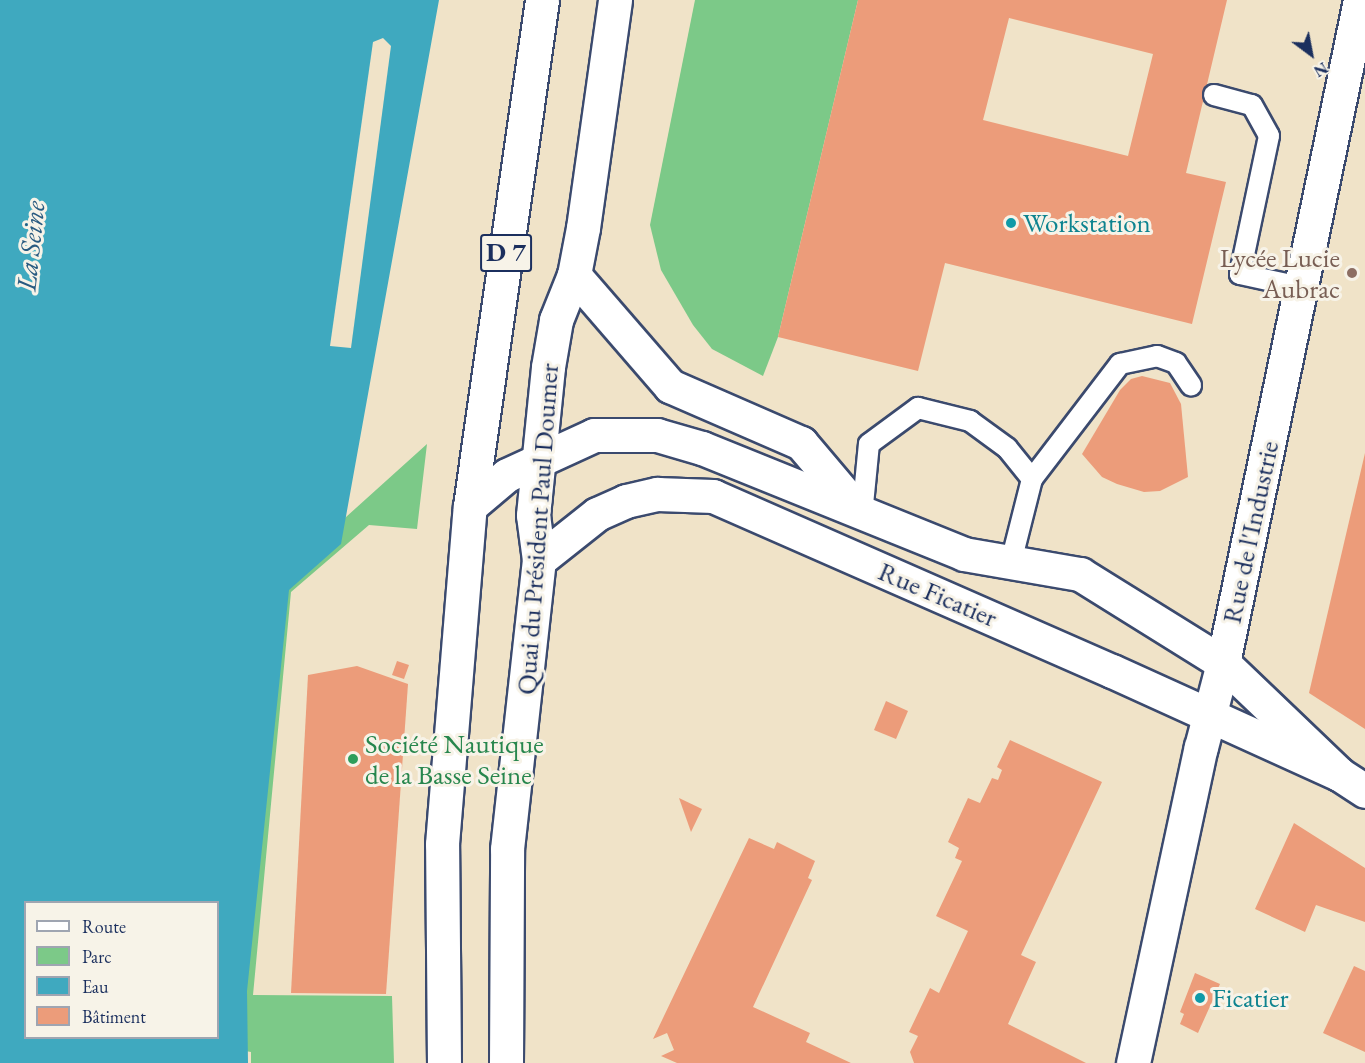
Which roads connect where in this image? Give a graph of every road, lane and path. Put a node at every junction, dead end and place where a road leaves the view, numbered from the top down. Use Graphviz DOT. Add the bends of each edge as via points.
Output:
graph roads {
  1 [pos="542,0"];
  2 [pos="615,0"];
  3 [pos="1360,0"];
  4 [pos="1214,95"];
  5 [pos="574,275"];
  6 [pos="1300,287"];
  7 [pos="1191,386"];
  8 [pos="540,457"];
  9 [pos="1032,479"];
  10 [pos="470,506"];
  11 [pos="862,515"];
  12 [pos="539,560"];
  13 [pos="1011,562"];
  14 [pos="1223,663"];
  15 [pos="1209,718"];
  16 [pos="1352,783"];
  17 [pos="444,1063"];
  18 [pos="506,1063"];
  19 [pos="1133,1063"];
  1 -- 10 [label="street, D 7"];
  2 -- 5 [label="street, Quai du Président Paul Doumer / D 7"];
  3 -- 6 [label="street, Rue de l'Industrie"];
  4 -- 6 [label="lane" via="1252,105 1269,136 1240,274"];
  5 -- 8 [label="street, Quai du Président Paul Doumer / D 7" via="556,320"];
  5 -- 11 [label="street, Rue Ficatier" via="670,386 801,443"];
  6 -- 14 [label="street, Rue de l'Industrie"];
  7 -- 9 [label="lane" via="1176,363 1157,356 1120,364"];
  8 -- 10 [label="street, Rue Ficatier" via="507,475"];
  8 -- 11 [label="street, Rue Ficatier" via="594,435 657,435 702,448"];
  8 -- 12 [label="street, Quai du Président Paul Doumer / D 7" via="533,515"];
  9 -- 11 [label="lane" via="1007,448 970,421 918,408 869,444"];
  9 -- 13 [label="lane"];
  10 -- 17 [label="street, D 7" via="442,844"];
  11 -- 13 [label="street, Rue Ficatier" via="964,554"];
  12 -- 15 [label="street, Rue Ficatier" via="597,514 626,501 657,494 713,496 1016,627"];
  12 -- 18 [label="street, Quai du Président Paul Doumer / D 7" via="507,849"];
  13 -- 14 [label="street, Rue Ficatier" via="1080,574"];
  14 -- 15 [label="street, Rue de l'Industrie"];
  14 -- 16 [label="street, Rue Ficatier"];
  15 -- 16 [label="street, Rue Ficatier"];
  15 -- 19 [label="street, Rue de l'Industrie"];
}
